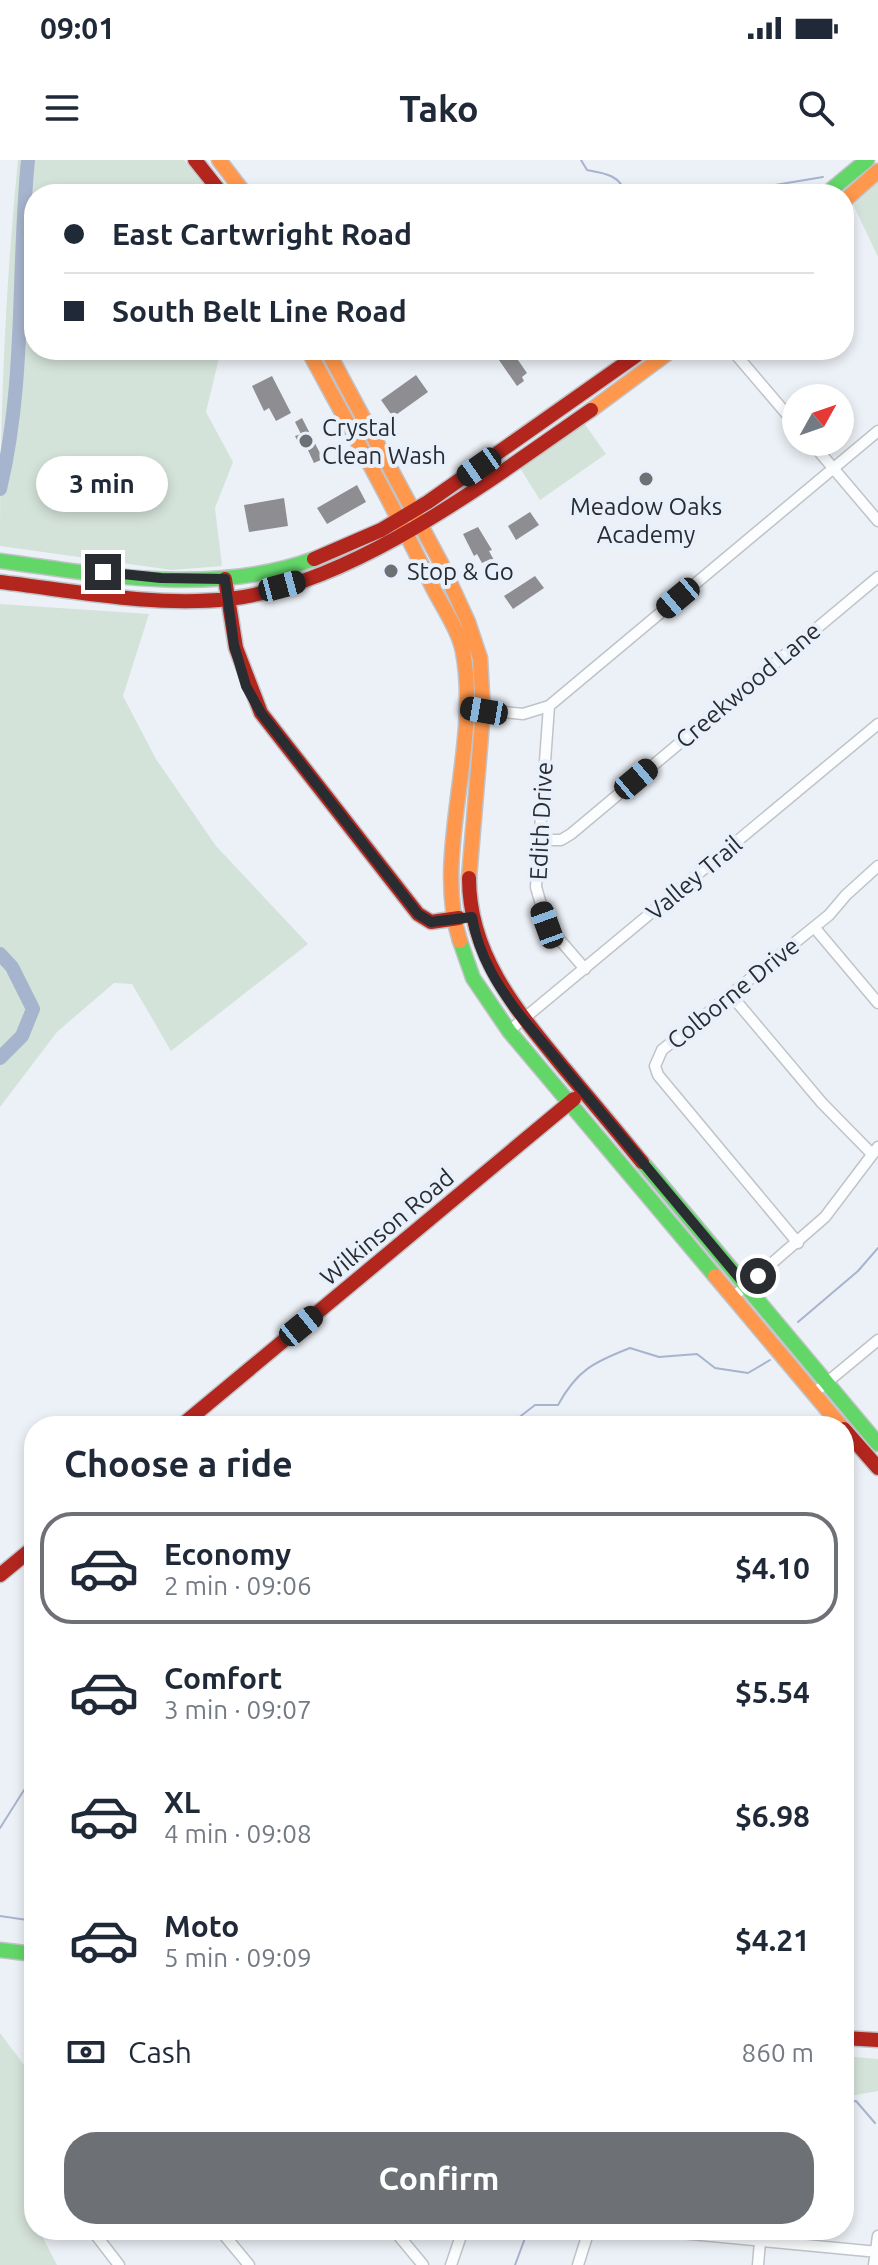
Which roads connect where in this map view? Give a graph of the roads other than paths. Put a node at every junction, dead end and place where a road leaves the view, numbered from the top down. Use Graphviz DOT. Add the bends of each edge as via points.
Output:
graph roads {
  1 [pos="195,160"];
  2 [pos="219,160"];
  3 [pos="867,160"];
  4 [pos="878,171"];
  5 [pos="214,184"];
  6 [pos="237,184"];
  7 [pos="838,184"];
  8 [pos="854,192"];
  9 [pos="315,360"];
  10 [pos="332,360"];
  11 [pos="630,360"];
  12 [pos="658,360"];
  13 [pos="741,360"];
  14 [pos="782,409"];
  15 [pos="540,424"];
  16 [pos="878,431"];
  17 [pos="823,456"];
  18 [pos="507,467"];
  19 [pos="833,468"];
  20 [pos="415,510"];
  21 [pos="878,521"];
  22 [pos="422,524"];
  23 [pos="403,526"];
  24 [pos="0,561"];
  25 [pos="878,577"];
  26 [pos="225,579"];
  27 [pos="0,582"];
  28 [pos="227,599"];
  29 [pos="549,706"];
  30 [pos="466,708"];
  31 [pos="484,711"];
  32 [pos="878,724"];
  33 [pos="538,840"];
  34 [pos="878,866"];
  35 [pos="472,917"];
  36 [pos="453,919"];
  37 [pos="814,927"];
  38 [pos="585,969"];
  39 [pos="731,995"];
  40 [pos="878,1003"];
  41 [pos="523,1019"];
  42 [pos="509,1031"];
  43 [pos="583,1091"];
  44 [pos="570,1103"];
  45 [pos="875,1150"];
  46 [pos="798,1243"];
  47 [pos="746,1286"];
  48 [pos="733,1297"];
  49 [pos="878,1340"];
  50 [pos="827,1383"];
  51 [pos="814,1393"];
  52 [pos="193,1416"];
  53 [pos="833,1416"];
  54 [pos="854,1441"];
  55 [pos="878,1444"];
  56 [pos="878,1468"];
  57 [pos="24,1555"];
  58 [pos="0,1575"];
  59 [pos="0,1950"];
  60 [pos="24,1953"];
  61 [pos="854,2039"];
  62 [pos="878,2040"];
  63 [pos="878,2236"];
  64 [pos="100,2240"];
  65 [pos="228,2240"];
  66 [pos="402,2240"];
  67 [pos="460,2240"];
  68 [pos="586,2240"];
  69 [pos="760,2240"];
  70 [pos="796,2240"];
  71 [pos="876,2251"];
  72 [pos="119,2265"];
  73 [pos="249,2265"];
  74 [pos="423,2265"];
  75 [pos="451,2265"];
  76 [pos="578,2265"];
  77 [pos="758,2265"];
  78 [pos="874,2265"];
  1 -- 5 [label="main road"];
  2 -- 6 [label="main road"];
  3 -- 7 [label="main road"];
  4 -- 8 [label="main road"];
  9 -- 23 [label="main road"];
  10 -- 20 [label="main road"];
  11 -- 15 [label="main road"];
  12 -- 18 [label="main road"];
  13 -- 14 [label="street"];
  15 -- 18 [label="main road" via="505,454"];
  15 -- 20 [label="main road"];
  16 -- 19 [label="street"];
  17 -- 19 [label="street"];
  18 -- 22 [label="main road"];
  19 -- 21 [label="street"];
  19 -- 29 [label="street"];
  20 -- 22 [label="main road"];
  20 -- 23 [label="main road"];
  22 -- 23 [label="main road"];
  22 -- 31 [label="main road" via="463,607 481,660"];
  23 -- 26 [label="main road" via="282,569"];
  23 -- 28 [label="main road" via="380,549 314,576"];
  23 -- 30 [label="main road" via="463,650"];
  24 -- 26 [label="main road" via="161,578"];
  25 -- 33 [label="street, Creekwood Lane" via="571,834 561,840"];
  26 -- 28 [label="main road"];
  27 -- 28 [label="main road" via="149,598"];
  28 -- 36 [label="main road" via="246,686 261,713 418,914 431,922"];
  29 -- 31 [label="street" via="523,714"];
  29 -- 33 [label="street, Edith Drive"];
  30 -- 31 [label="street"];
  30 -- 36 [label="main road" via="452,857"];
  31 -- 35 [label="main road" via="470,844"];
  32 -- 38 [label="street, Valley Trail"];
  33 -- 38 [label="street, Edith Drive" via="536,887 547,925"];
  34 -- 37 [label="street, Colborne Drive"];
  35 -- 36 [label="main road"];
  35 -- 41 [label="main road" via="492,976"];
  36 -- 42 [label="main road" via="473,978"];
  37 -- 39 [label="street, Colborne Drive"];
  37 -- 40 [label="street"];
  38 -- 41 [label="street, Valley Trail"];
  39 -- 45 [label="street" via="822,1103"];
  39 -- 46 [label="street, Colborne Drive" via="662,1050 655,1066"];
  41 -- 42 [label="street, Valley Trail"];
  41 -- 43 [label="main road"];
  42 -- 44 [label="main road"];
  43 -- 44 [label="main road, Wilkinson Road"];
  43 -- 47 [label="main road"];
  44 -- 48 [label="main road"];
  44 -- 52 [label="main road, Wilkinson Road"];
  45 -- 46 [label="street" via="825,1217"];
  46 -- 47 [label="street"];
  47 -- 48 [label="street"];
  47 -- 50 [label="main road"];
  48 -- 51 [label="main road"];
  49 -- 50 [label="street"];
  50 -- 51 [label="street"];
  50 -- 55 [label="main road"];
  51 -- 53 [label="main road"];
  54 -- 56 [label="main road"];
  57 -- 58 [label="main road"];
  59 -- 60 [label="main road"];
  61 -- 62 [label="main road"];
  63 -- 71 [label="street"];
  64 -- 72 [label="street"];
  65 -- 73 [label="street"];
  66 -- 74 [label="street"];
  67 -- 75 [label="street"];
  68 -- 76 [label="street"];
  69 -- 77 [label="street"];
  70 -- 71 [label="street"];
  71 -- 78 [label="street"];
}
